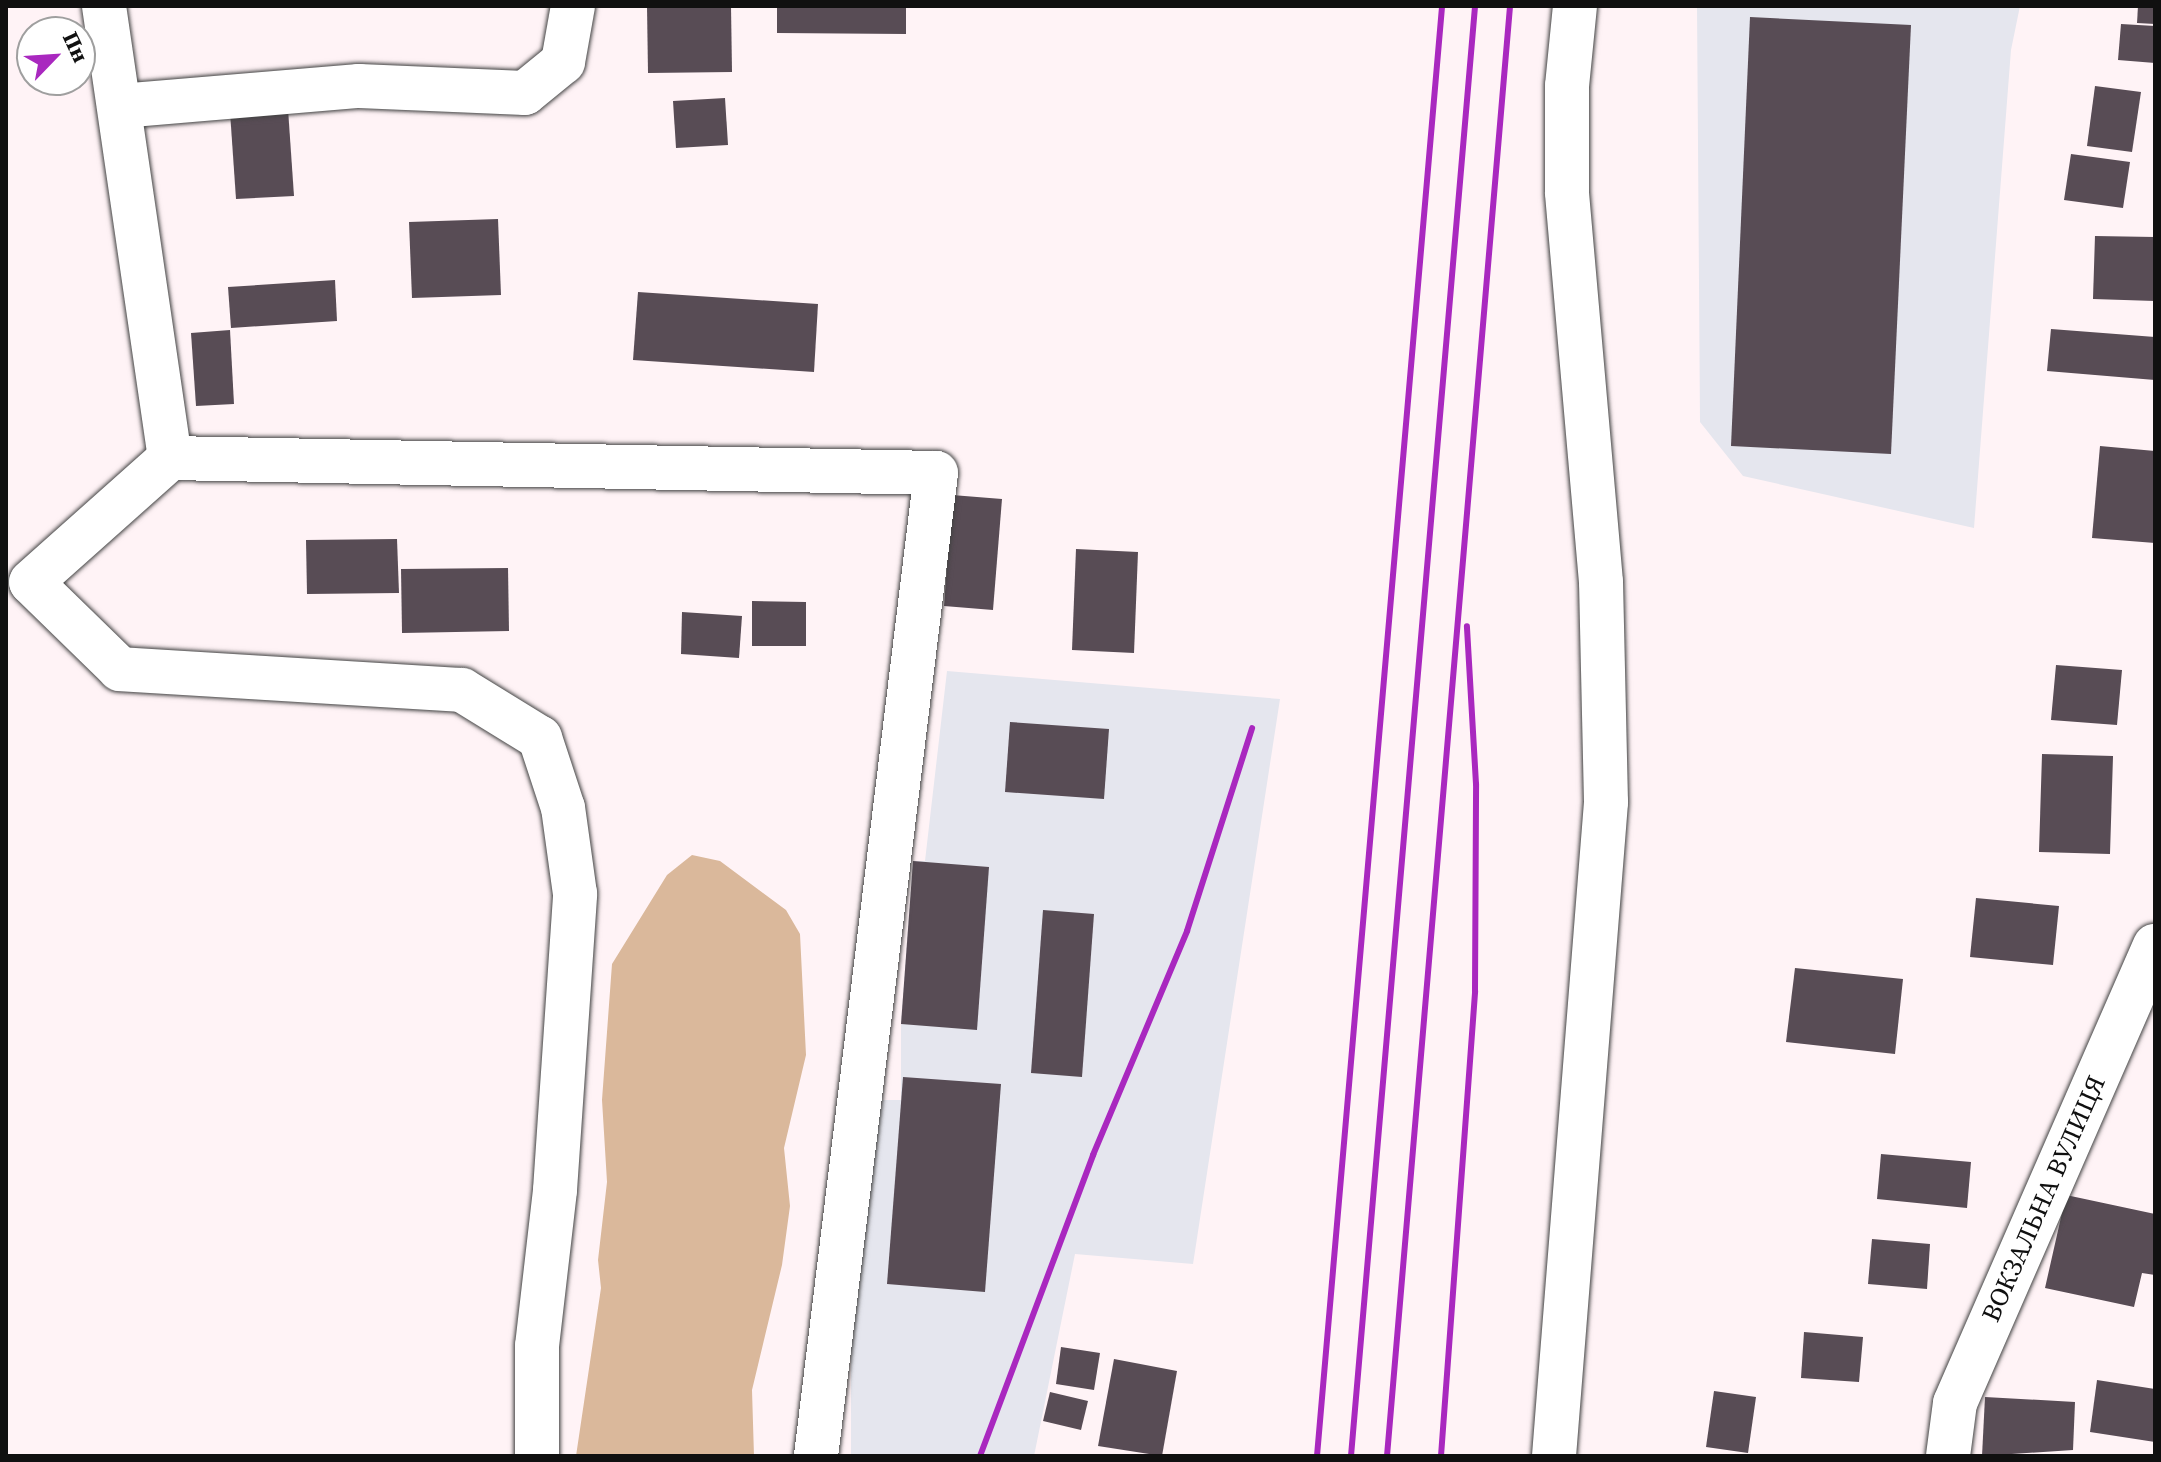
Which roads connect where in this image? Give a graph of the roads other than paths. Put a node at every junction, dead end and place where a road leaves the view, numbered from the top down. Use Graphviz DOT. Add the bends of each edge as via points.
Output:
graph roads {
  1 [pos="104,6"];
  2 [pos="573,6"];
  3 [pos="1575,6"];
  4 [pos="120,106"];
  5 [pos="170,458"];
  6 [pos="18,585"];
  7 [pos="2155,946"];
  8 [pos="537,1456"];
  9 [pos="816,1456"];
  10 [pos="1554,1456"];
  11 [pos="1948,1456"];
  1 -- 4 [label="street"];
  2 -- 4 [label="street" via="563,62 525,93 359,86"];
  3 -- 10 [label="street" via="1567,86 1568,208 1601,582 1606,802"];
  4 -- 5 [label="street"];
  5 -- 6 [label="street"];
  5 -- 9 [label="street" via="936,473"];
  6 -- 8 [label="street" via="120,669 462,690 540,738 563,808 575,894 555,1190 537,1346"];
  7 -- 11 [label="street, ВОКЗАЛЬНА ВУЛИЦЯ" via="1955,1403"];
}
